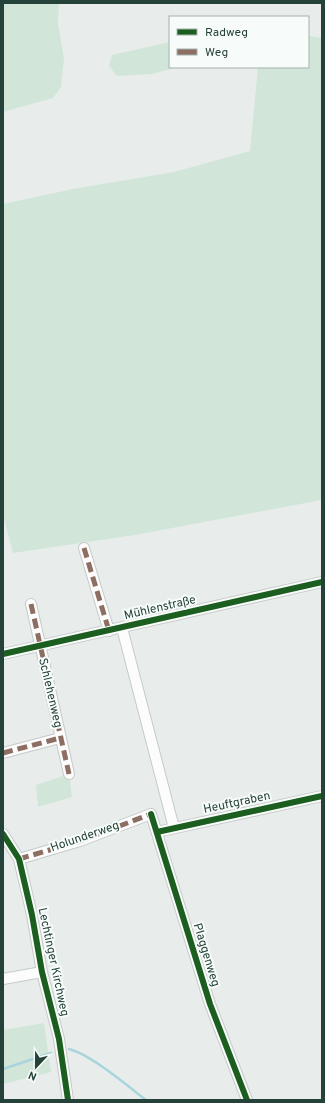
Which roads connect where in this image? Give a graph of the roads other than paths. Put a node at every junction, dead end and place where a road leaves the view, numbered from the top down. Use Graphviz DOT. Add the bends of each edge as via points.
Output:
graph roads {
  1 [pos="84,548"];
  2 [pos="322,582"];
  3 [pos="31,604"];
  4 [pos="122,628"];
  5 [pos="109,631"];
  6 [pos="39,647"];
  7 [pos="3,654"];
  8 [pos="60,738"];
  9 [pos="3,753"];
  10 [pos="69,774"];
  11 [pos="322,796"];
  12 [pos="151,814"];
  13 [pos="174,828"];
  14 [pos="157,832"];
  15 [pos="3,834"];
  16 [pos="19,859"];
  17 [pos="42,972"];
  18 [pos="3,979"];
  19 [pos="68,1100"];
  20 [pos="247,1100"];
  1 -- 5 [label="street"];
  2 -- 4 [label="street, Mühlenstraße"];
  3 -- 6 [label="street"];
  4 -- 5 [label="street, Mühlenstraße"];
  4 -- 13 [label="street"];
  5 -- 6 [label="street, Mühlenstraße"];
  6 -- 7 [label="street, Mühlenstraße"];
  6 -- 8 [label="street, Schlehenweg"];
  8 -- 9 [label="street, Schlehenweg"];
  8 -- 10 [label="street, Schlehenweg"];
  11 -- 13 [label="street, Heuftgraben"];
  12 -- 14 [label="street, Plaggenweg"];
  12 -- 16 [label="street, Holunderweg" via="80,841"];
  13 -- 14 [label="street, Heuftgraben"];
  14 -- 20 [label="street, Plaggenweg" via="210,1004"];
  15 -- 16 [label="street, Lechtinger Kirchweg"];
  16 -- 17 [label="street, Lechtinger Kirchweg"];
  17 -- 18 [label="street"];
  17 -- 19 [label="street, Lechtinger Kirchweg" via="58,1039"];
}
